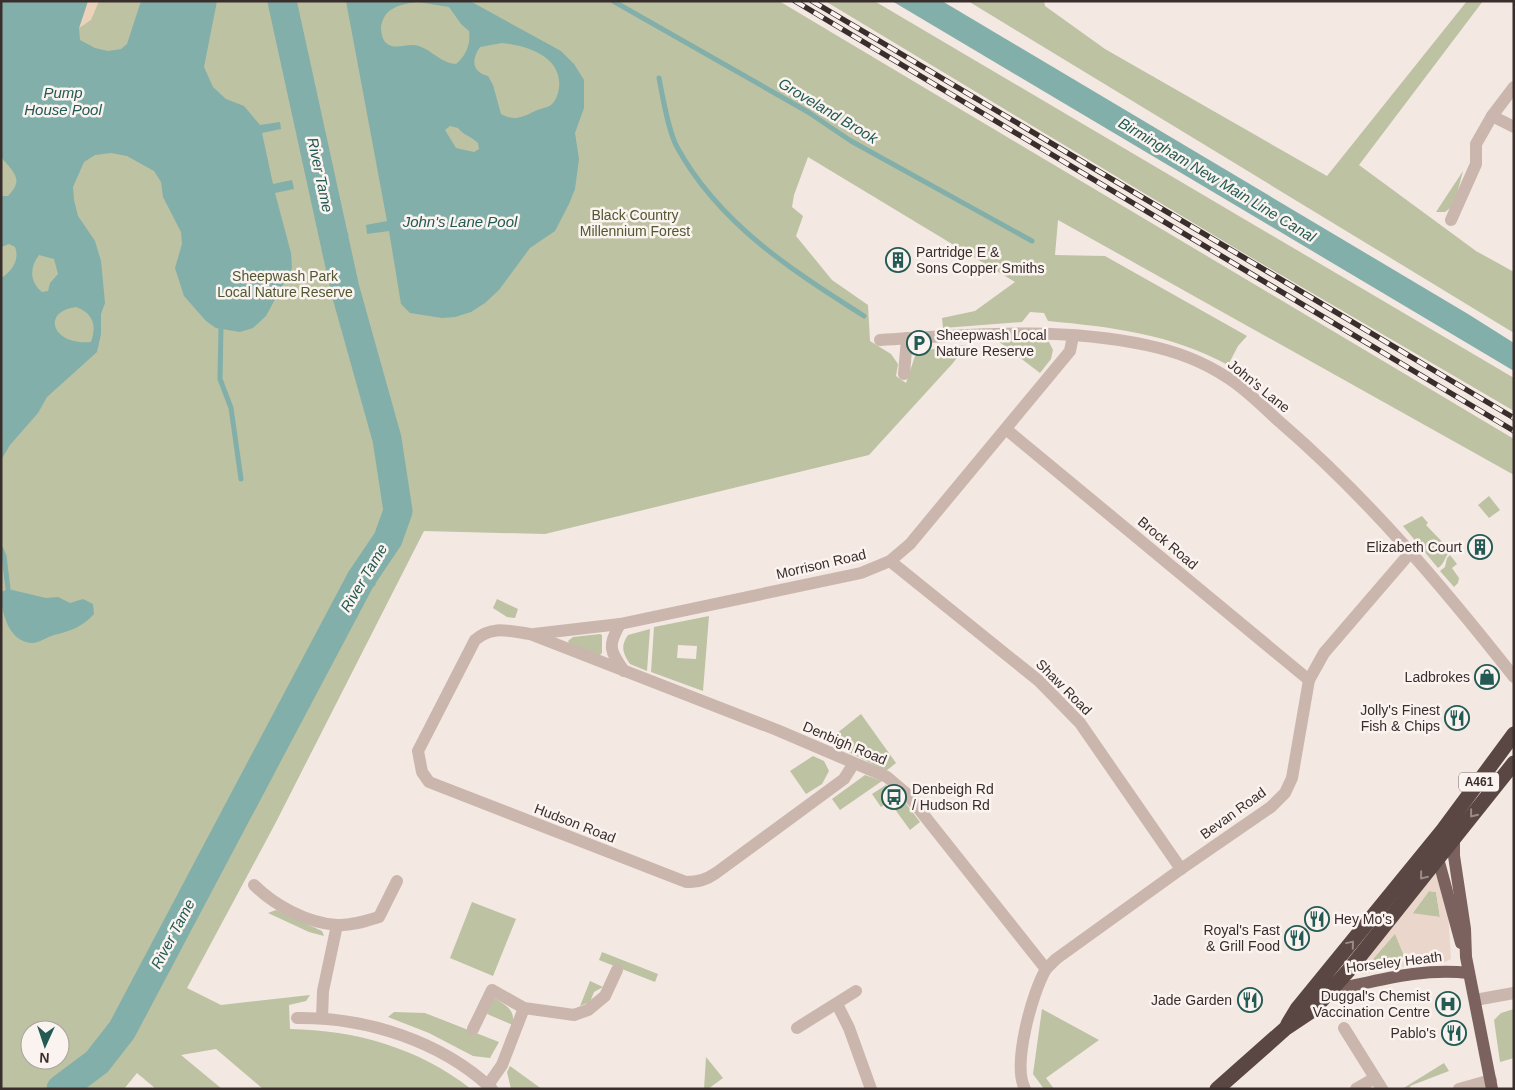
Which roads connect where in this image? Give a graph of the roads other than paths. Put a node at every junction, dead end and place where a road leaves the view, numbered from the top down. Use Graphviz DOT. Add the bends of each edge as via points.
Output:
graph roads {
  1 [pos="1514,87"];
  2 [pos="1492,116"];
  3 [pos="1514,127"];
  4 [pos="1451,220"];
  5 [pos="1073,336"];
  6 [pos="907,338"];
  7 [pos="880,340"];
  8 [pos="904,374"];
  9 [pos="1007,430"];
  10 [pos="1410,553"];
  11 [pos="890,561"];
  12 [pos="620,624"];
  13 [pos="496,629"];
  14 [pos="530,634"];
  15 [pos="624,671"];
  16 [pos="1514,677"];
  17 [pos="1309,680"];
  18 [pos="1514,734"];
  19 [pos="854,763"];
  20 [pos="1514,763"];
  21 [pos="1445,835"];
  22 [pos="1438,858"];
  23 [pos="1181,869"];
  24 [pos="397,880"];
  25 [pos="254,884"];
  26 [pos="337,925"];
  27 [pos="1466,957"];
  28 [pos="617,970"];
  29 [pos="1046,970"];
  30 [pos="1468,973"];
  31 [pos="1338,983"];
  32 [pos="856,991"];
  33 [pos="1514,993"];
  34 [pos="1475,1000"];
  35 [pos="837,1004"];
  36 [pos="524,1008"];
  37 [pos="1297,1009"];
  38 [pos="297,1018"];
  39 [pos="322,1018"];
  40 [pos="797,1028"];
  41 [pos="1286,1028"];
  42 [pos="1344,1028"];
  43 [pos="473,1030"];
  44 [pos="1378,1084"];
  45 [pos="1491,1084"];
  46 [pos="490,1087"];
  47 [pos="871,1089"];
  48 [pos="1025,1089"];
  49 [pos="1217,1089"];
  50 [pos="1356,1089"];
  51 [pos="1459,1089"];
  1 -- 2 [label="street"];
  2 -- 3 [label="street"];
  2 -- 4 [label="street" via="1475,147 1476,164"];
  5 -- 6 [label="street, John's Lane" via="1018,333"];
  5 -- 9 [label="street, Morrison Road" via="1070,352"];
  5 -- 10 [label="street, John's Lane" via="1147,345 1188,358 1230,379 1357,494"];
  6 -- 7 [label="street, John's Lane"];
  6 -- 8 [label="street"];
  9 -- 11 [label="street, Morrison Road" via="910,544"];
  9 -- 17 [label="street, Brock Road"];
  10 -- 16 [label="street, John's Lane" via="1463,612"];
  10 -- 17 [label="street, Bevan Road" via="1324,653"];
  11 -- 12 [label="street, Morrison Road" via="862,573"];
  11 -- 23 [label="street, Shaw Road" via="1039,681 1080,723"];
  12 -- 14 [label="street, Morrison Road"];
  12 -- 15 [label="street" via="610,639 613,654"];
  13 -- 14 [label="street, Denbigh Road"];
  13 -- 19 [label="street, Hudson Road" via="475,640 418,751 422,772 428,782 686,882 705,880 716,873 844,779"];
  14 -- 15 [label="street, Denbigh Road"];
  15 -- 19 [label="street, Denbigh Road"];
  17 -- 23 [label="street, Bevan Road" via="1292,778 1285,793 1271,807"];
  18 -- 21 [label="highway, A461"];
  19 -- 29 [label="street, Denbigh Road" via="887,777 907,794"];
  20 -- 21 [label="highway, A461, one-way"];
  21 -- 22 [label="highway, Horseley Heath / A461"];
  21 -- 27 [label="main road" via="1454,856"];
  37 -- 21 [label="highway, Horseley Heath / A461, one-way"];
  22 -- 27 [label="main road"];
  22 -- 31 [label="highway, Horseley Heath / A461, one-way"];
  23 -- 29 [label="street, Bevan Road" via="1056,959"];
  24 -- 26 [label="street" via="379,917"];
  25 -- 26 [label="street" via="268,899 290,910"];
  26 -- 39 [label="street"];
  27 -- 30 [label="main road"];
  28 -- 36 [label="street" via="605,996 588,1010 574,1015"];
  29 -- 48 [label="street" via="1034,995 1022,1051 1020,1077"];
  30 -- 31 [label="main road, Horseley Heath" via="1443,970 1415,972 1347,986"];
  30 -- 34 [label="main road"];
  31 -- 37 [label="main road, Horseley Heath" via="1329,983 1308,1006"];
  31 -- 41 [label="highway, Horseley Heath / A461" via="1313,1010"];
  32 -- 35 [label="street"];
  33 -- 34 [label="street"];
  34 -- 45 [label="main road"];
  35 -- 40 [label="street"];
  35 -- 47 [label="street"];
  36 -- 43 [label="street" via="492,990"];
  36 -- 46 [label="street"];
  37 -- 41 [label="highway, Horseley Heath / A461"];
  38 -- 39 [label="street"];
  39 -- 46 [label="street" via="363,1024 420,1043 451,1058"];
  41 -- 49 [label="highway, Horseley Heath / A461"];
  42 -- 44 [label="street"];
  44 -- 50 [label="street"];
  45 -- 51 [label="street"];
}
